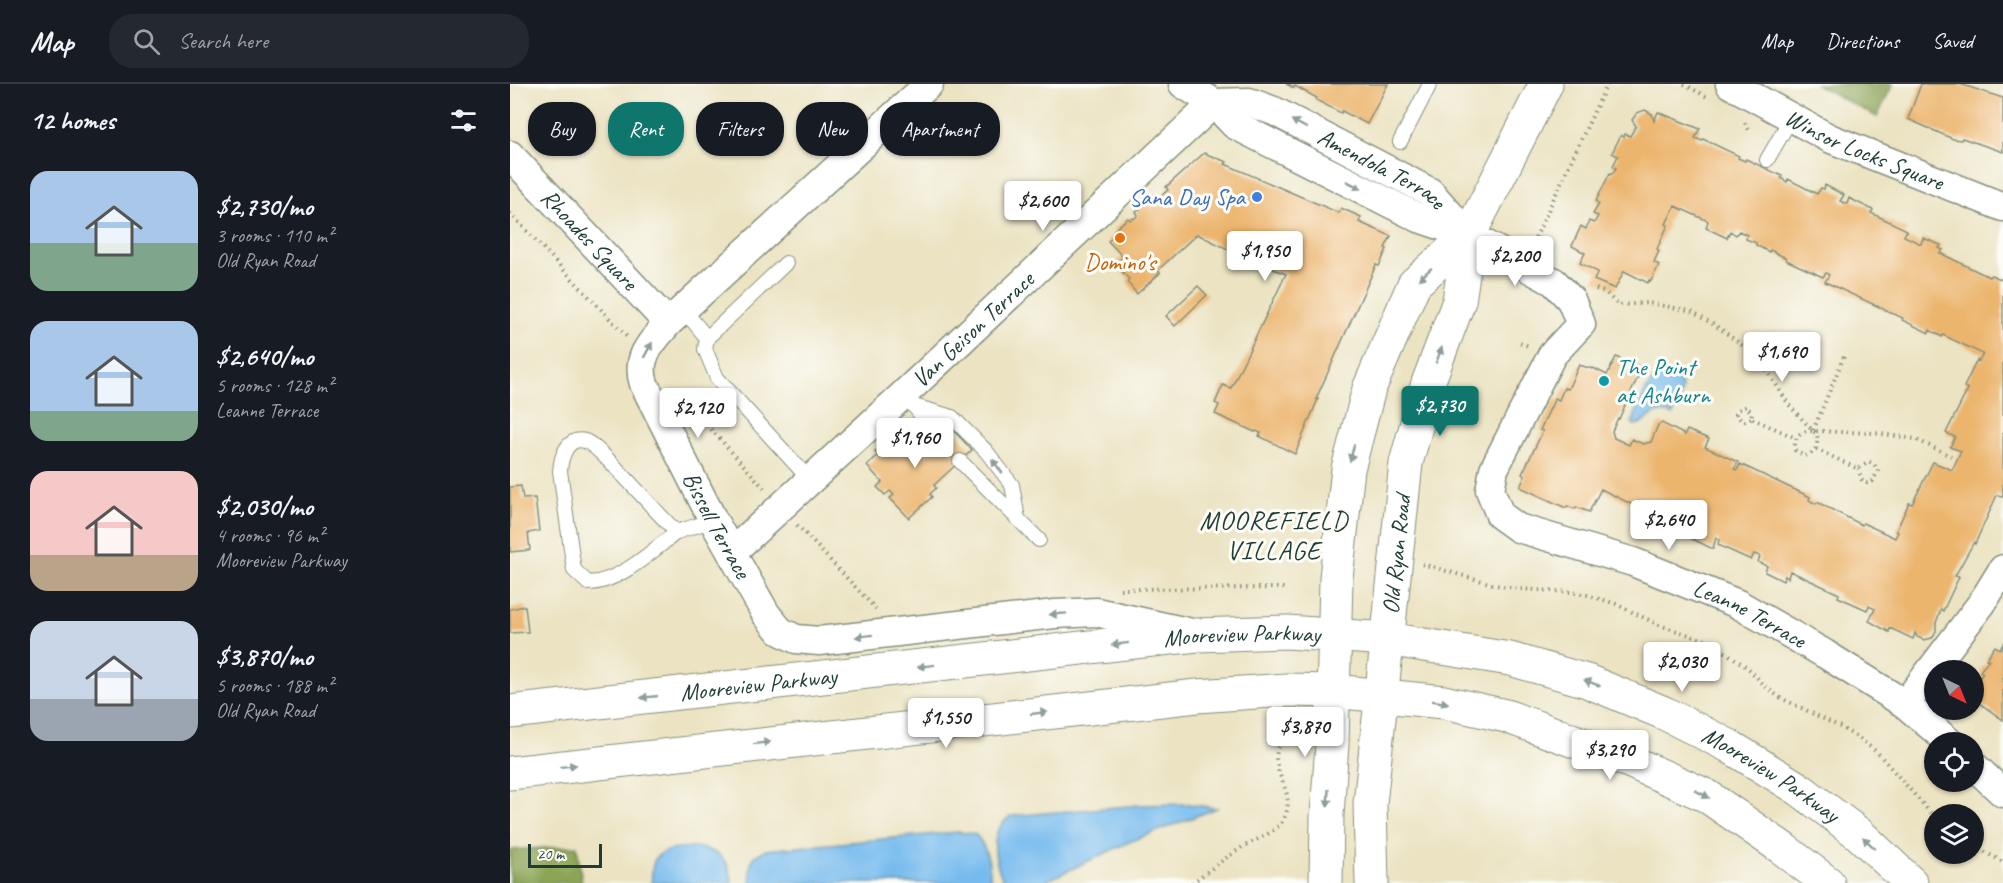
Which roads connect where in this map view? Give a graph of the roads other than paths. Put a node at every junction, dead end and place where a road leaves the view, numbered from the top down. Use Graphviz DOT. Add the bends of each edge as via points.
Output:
graph roads {
  1 [pos="929,84"];
  2 [pos="1183,84"];
  3 [pos="1430,84"];
  4 [pos="1546,84"];
  5 [pos="1730,84"];
  6 [pos="1214,103"];
  7 [pos="1791,118"];
  8 [pos="1400,142"];
  9 [pos="510,154"];
  10 [pos="1767,160"];
  11 [pos="2003,207"];
  12 [pos="1468,235"];
  13 [pos="786,263"];
  14 [pos="675,316"];
  15 [pos="707,338"];
  16 [pos="909,400"];
  17 [pos="942,441"];
  18 [pos="960,460"];
  19 [pos="810,480"];
  20 [pos="1018,519"];
  21 [pos="713,520"];
  22 [pos="677,532"];
  23 [pos="1039,540"];
  24 [pos="732,552"];
  25 [pos="2003,569"];
  26 [pos="1334,634"];
  27 [pos="1197,635"];
  28 [pos="1388,639"];
  29 [pos="1333,691"];
  30 [pos="1382,696"];
  31 [pos="1905,704"];
  32 [pos="510,712"];
  33 [pos="1937,732"];
  34 [pos="510,773"];
  35 [pos="1984,775"];
  36 [pos="2003,793"];
  37 [pos="1326,883"];
  38 [pos="1372,883"];
  39 [pos="1828,883"];
  40 [pos="1911,883"];
  1 -- 14 [label="street"];
  2 -- 6 [label="street"];
  3 -- 8 [label="lane"];
  4 -- 12 [label="main road, Old Ryan Road"];
  5 -- 7 [label="street, Winsor Locks Square"];
  6 -- 12 [label="street, Amendola Terrace" via="1249,102 1275,111 1430,192"];
  6 -- 16 [label="street, Van Geison Terrace"];
  7 -- 10 [label="lane"];
  7 -- 11 [label="street, Winsor Locks Square" via="1829,138"];
  9 -- 14 [label="street, Rhoades Square"];
  12 -- 26 [label="main road, Old Ryan Road, one-way" via="1414,284 1369,389 1348,469"];
  28 -- 12 [label="main road, Old Ryan Road, one-way" via="1406,463 1428,383 1459,301"];
  12 -- 31 [label="street, Leanne Terrace" via="1554,282 1571,300 1581,324 1552,356 1494,469 1490,490 1500,515 1518,528 1633,562 1738,604"];
  13 -- 15 [label="lane"];
  14 -- 15 [label="lane"];
  21 -- 14 [label="street, Bissell Terrace, one-way" via="639,371 644,355"];
  15 -- 19 [label="lane" via="705,349 717,378"];
  16 -- 17 [label="lane"];
  16 -- 19 [label="street, Van Geison Terrace"];
  20 -- 16 [label="lane, one-way" via="1012,485 986,451 952,417"];
  18 -- 20 [label="lane"];
  19 -- 24 [label="street, Van Geison Terrace"];
  20 -- 23 [label="lane"];
  21 -- 22 [label="lane"];
  21 -- 24 [label="street, Bissell Terrace"];
  22 -- 22 [label="lane" via="588,441 578,440 561,454 574,570 588,583 615,577"];
  27 -- 24 [label="street, Bissell Terrace, one-way" via="1096,612 819,641 796,639 780,631 766,614"];
  25 -- 31 [label="street"];
  26 -- 27 [label="main road, Mooreview Parkway"];
  26 -- 28 [label="main road, Mooreview Parkway"];
  26 -- 29 [label="main road, Old Ryan Road"];
  27 -- 32 [label="main road, Mooreview Parkway, one-way"];
  28 -- 30 [label="main road, Old Ryan Road"];
  40 -- 28 [label="main road, Mooreview Parkway, one-way" via="1859,834 1798,789 1729,746 1664,713 1587,681 1510,659"];
  29 -- 30 [label="main road, Mooreview Parkway"];
  34 -- 29 [label="main road, Mooreview Parkway, one-way" via="1197,696"];
  29 -- 37 [label="main road, Old Ryan Road, one-way"];
  30 -- 38 [label="main road, Old Ryan Road" via="1370,804"];
  30 -- 39 [label="main road, Mooreview Parkway, one-way" via="1444,702 1506,716 1629,761 1707,796"];
  31 -- 33 [label="street, Leanne Terrace"];
  35 -- 36 [label="street"];
}
